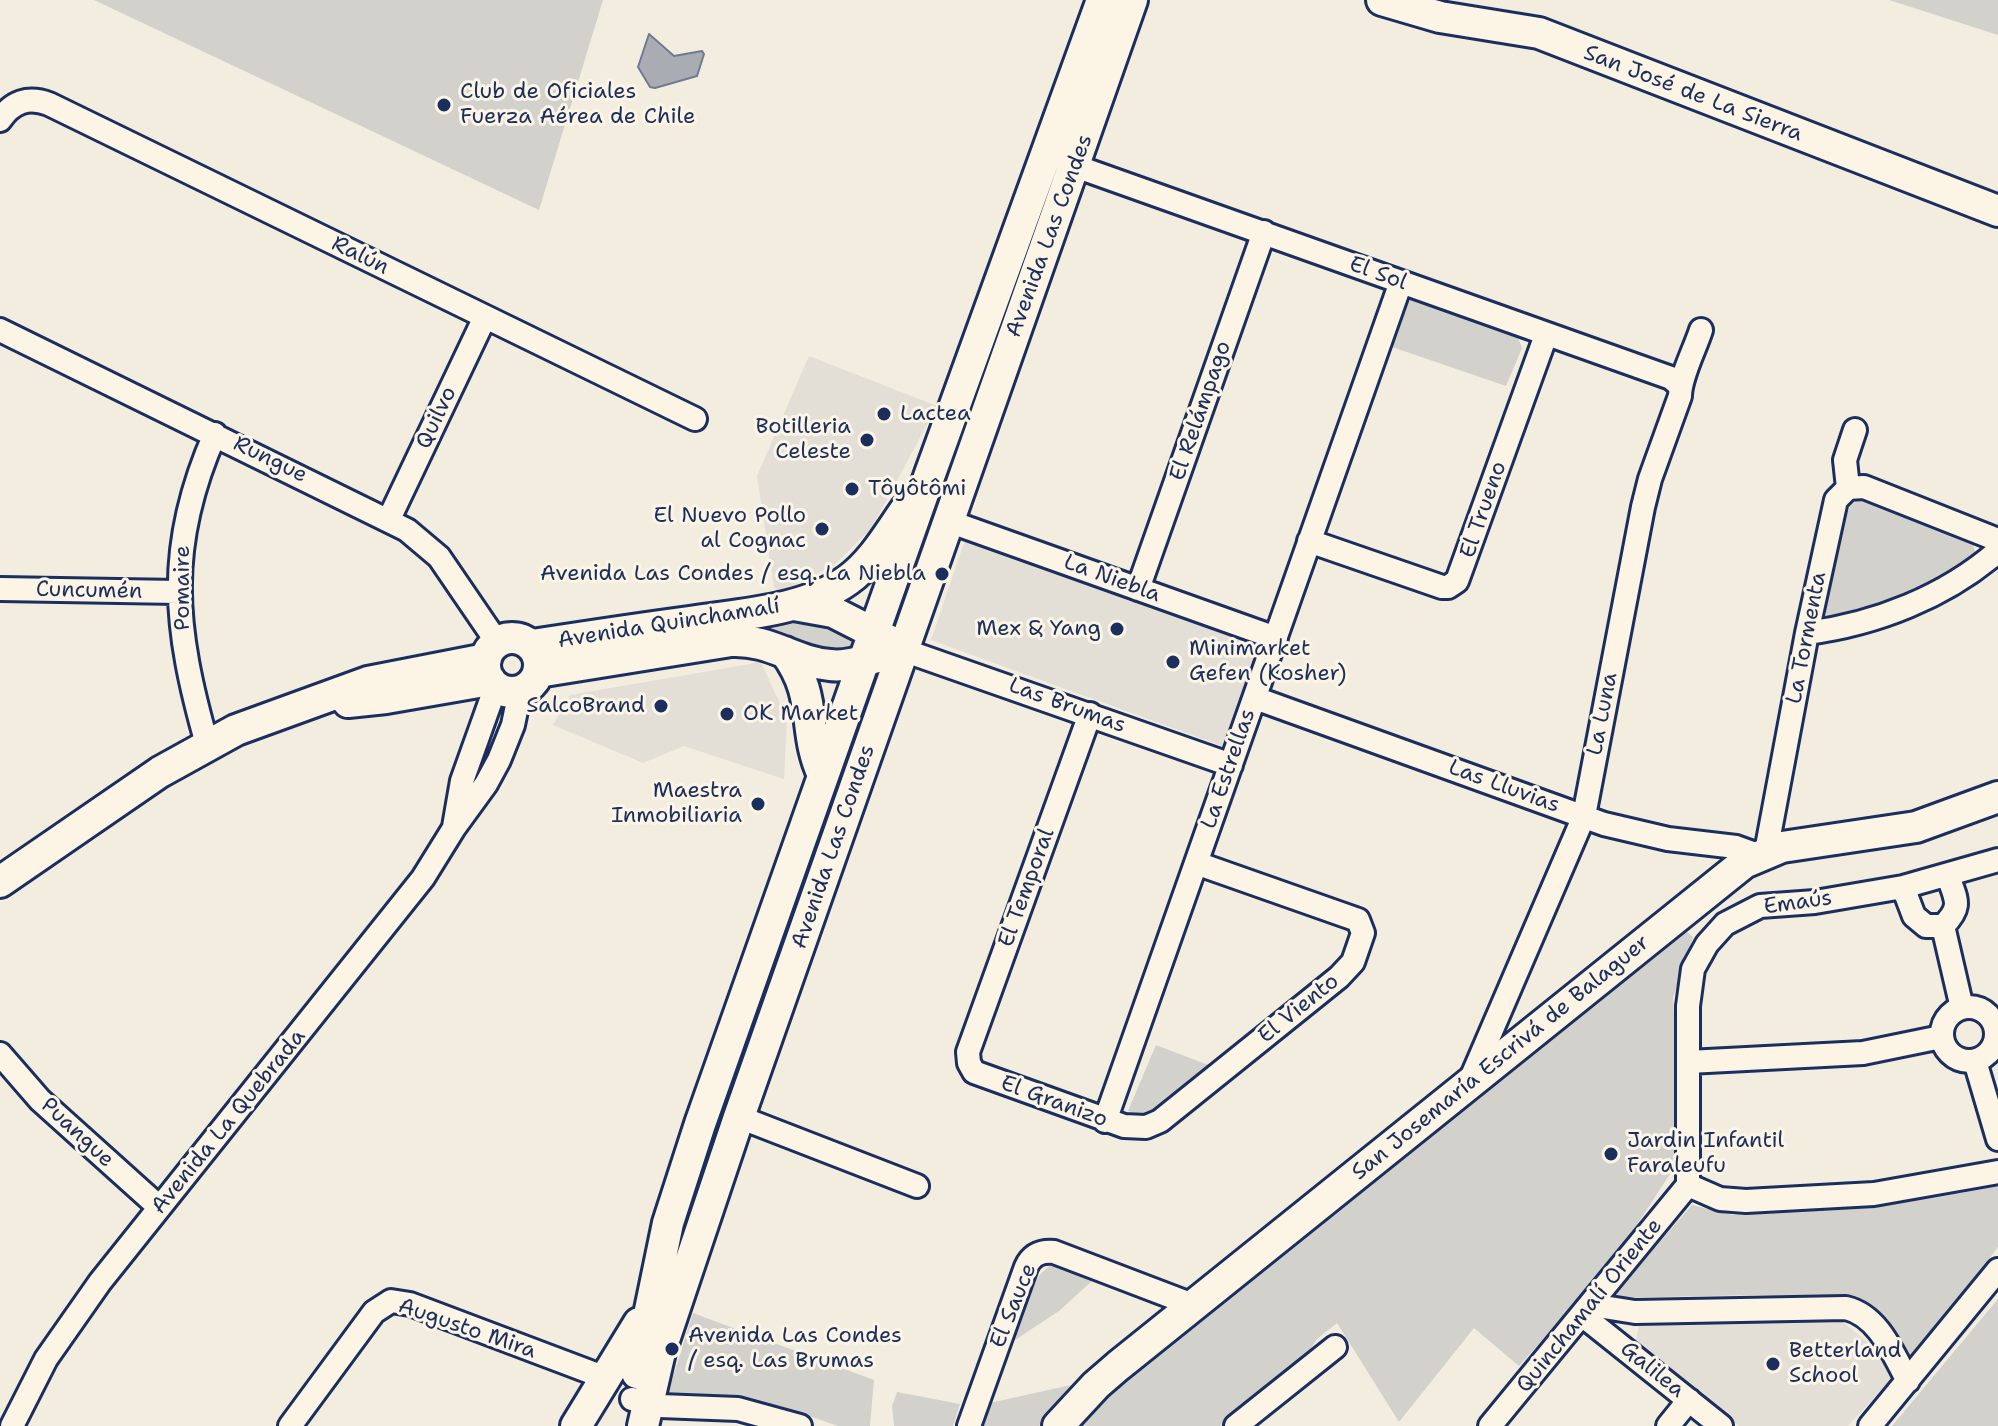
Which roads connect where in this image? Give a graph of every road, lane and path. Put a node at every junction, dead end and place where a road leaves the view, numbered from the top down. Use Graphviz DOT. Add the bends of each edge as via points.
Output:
graph roads {
  1 [pos="1102,0"];
  2 [pos="1132,0"];
  3 [pos="1382,0"];
  4 [pos="0,120"];
  5 [pos="1075,166"];
  6 [pos="1998,211"];
  7 [pos="1264,232"];
  8 [pos="1401,282"];
  9 [pos="485,317"];
  10 [pos="0,330"];
  11 [pos="1701,330"];
  12 [pos="1546,335"];
  13 [pos="1679,385"];
  14 [pos="695,419"];
  15 [pos="1855,430"];
  16 [pos="215,434"];
  17 [pos="930,474"];
  18 [pos="1848,488"];
  19 [pos="389,519"];
  20 [pos="948,521"];
  21 [pos="1998,540"];
  22 [pos="1309,541"];
  23 [pos="1998,551"];
  24 [pos="0,589"];
  25 [pos="1138,589"];
  26 [pos="178,592"];
  27 [pos="775,607"];
  28 [pos="875,632"];
  29 [pos="1807,633"];
  30 [pos="1276,638"];
  31 [pos="778,649"];
  32 [pos="903,650"];
  33 [pos="864,661"];
  34 [pos="508,668"];
  35 [pos="1255,698"];
  36 [pos="1090,714"];
  37 [pos="207,744"];
  38 [pos="1231,765"];
  39 [pos="823,775"];
  40 [pos="1998,797"];
  41 [pos="1584,816"];
  42 [pos="1762,854"];
  43 [pos="1998,860"];
  44 [pos="1196,863"];
  45 [pos="1948,876"];
  46 [pos="0,882"];
  47 [pos="1903,887"];
  48 [pos="1943,926"];
  49 [pos="1962,1008"];
  50 [pos="1995,1017"];
  51 [pos="1941,1037"];
  52 [pos="1975,1061"];
  53 [pos="1688,1062"];
  54 [pos="969,1063"];
  55 [pos="4,1067"];
  56 [pos="1467,1088"];
  57 [pos="739,1117"];
  58 [pos="1105,1121"];
  59 [pos="1146,1127"];
  60 [pos="1998,1139"];
  61 [pos="1998,1172"];
  62 [pos="1688,1185"];
  63 [pos="917,1186"];
  64 [pos="159,1207"];
  65 [pos="705,1216"];
  66 [pos="1998,1270"];
  67 [pos="1193,1305"];
  68 [pos="649,1307"];
  69 [pos="1586,1310"];
  70 [pos="1335,1347"];
  71 [pos="606,1378"];
  72 [pos="1908,1381"];
  73 [pos="1689,1400"];
  74 [pos="637,1414"];
  75 [pos="12,1425"];
  76 [pos="290,1426"];
  77 [pos="576,1426"];
  78 [pos="800,1426"];
  79 [pos="969,1426"];
  80 [pos="1058,1426"];
  81 [pos="1236,1426"];
  82 [pos="1490,1426"];
  83 [pos="1668,1426"];
  84 [pos="1721,1426"];
  85 [pos="1870,1426"];
  1 -- 17 [label="main road, Avenida Las Condes"];
  2 -- 5 [label="main road, Avenida Las Condes"];
  3 -- 6 [label="main road, San José de La Sierra" via="1440,17 1539,33"];
  4 -- 9 [label="street, Ralún" via="23,101 49,104"];
  5 -- 7 [label="street, El Sol"];
  5 -- 20 [label="main road, Avenida Las Condes"];
  7 -- 8 [label="street, El Sol"];
  7 -- 25 [label="street, El Relámpago"];
  8 -- 12 [label="street, El Sol"];
  8 -- 22 [label="street, La Estrellas"];
  9 -- 14 [label="street, Ralún"];
  9 -- 19 [label="street, Quilvo"];
  10 -- 16 [label="street, Rungue"];
  11 -- 13 [label="street, La Luna"];
  12 -- 13 [label="street, El Sol"];
  12 -- 22 [label="street, El Trueno" via="1457,581 1442,587"];
  13 -- 41 [label="street, La Luna" via="1680,396 1643,507"];
  15 -- 18 [label="street, La Tormenta" via="1845,460"];
  16 -- 19 [label="street, Rungue"];
  16 -- 26 [label="street, Pomaire" via="188,513"];
  17 -- 27 [label="main road" via="855,574 831,591"];
  17 -- 28 [label="main road, Avenida Las Condes"];
  18 -- 21 [label="street" via="1864,487"];
  18 -- 29 [label="street, La Tormenta" via="1836,500"];
  19 -- 34 [label="street, Rungue" via="439,557"];
  20 -- 25 [label="street, La Niebla"];
  20 -- 32 [label="main road, Avenida Las Condes"];
  22 -- 30 [label="street, La Estrellas"];
  23 -- 29 [label="street" via="1910,605 1851,626"];
  24 -- 26 [label="street, Cuncumén"];
  25 -- 30 [label="street, La Niebla"];
  26 -- 37 [label="street, Pomaire" via="188,672"];
  27 -- 28 [label="main road, Avenida Quinchamalí" via="833,612"];
  27 -- 31 [label="main road" via="757,619 756,629"];
  27 -- 34 [label="main road, Avenida Quinchamalí"];
  28 -- 32 [label="main road, Avenida Quinchamalí"];
  28 -- 33 [label="main road, Avenida Las Condes"];
  29 -- 42 [label="street, La Tormenta"];
  30 -- 35 [label="street, La Estrellas"];
  31 -- 33 [label="main road, Avenida Quinchamalí" via="829,665"];
  31 -- 34 [label="main road, Avenida Quinchamalí" via="750,640 731,641"];
  31 -- 39 [label="main road" via="806,687"];
  32 -- 33 [label="main road, Avenida Quinchamalí"];
  32 -- 36 [label="street, Las Brumas"];
  32 -- 57 [label="main road, Avenida Las Condes"];
  33 -- 39 [label="main road, Avenida Las Condes"];
  34 -- 37 [label="main road, Avenida Quinchamalí" via="384,677"];
  34 -- 64 [label="street, Avenida La Quebrada" via="462,781 454,828 423,878"];
  35 -- 38 [label="street, La Estrellas"];
  35 -- 41 [label="street, Las Lluvias"];
  36 -- 38 [label="street, Las Brumas"];
  36 -- 54 [label="street, El Temporal" via="968,1052"];
  37 -- 46 [label="main road, Avenida Quinchamalí"];
  38 -- 44 [label="street, La Estrellas"];
  39 -- 68 [label="main road, Avenida Las Condes" via="678,1190"];
  40 -- 42 [label="main road, San Josemaría Escrivá de Balaguer" via="1916,827 1799,843"];
  41 -- 42 [label="street, Las Lluvias" via="1641,834"];
  41 -- 56 [label="street, La Luna"];
  42 -- 56 [label="main road, San Josemaría Escrivá de Balaguer" via="1730,872"];
  43 -- 45 [label="street, Emaús"];
  44 -- 58 [label="street, La Estrellas"];
  44 -- 59 [label="street, El Viento" via="1354,917 1363,933 1353,962 1339,977"];
  45 -- 47 [label="street, Emaús"];
  45 -- 48 [label="street" via="1958,903"];
  47 -- 48 [label="street" via="1914,916 1926,926"];
  47 -- 53 [label="street, Emaús" via="1760,906 1725,924 1693,969"];
  48 -- 49 [label="street"];
  49 -- 50 [label="street" via="1978,1008"];
  49 -- 51 [label="street" via="1947,1019"];
  50 -- 52 [label="street" via="1995,1044"];
  51 -- 52 [label="street" via="1949,1054"];
  51 -- 53 [label="street" via="1863,1053"];
  52 -- 60 [label="street"];
  53 -- 62 [label="street, Emaús"];
  54 -- 58 [label="street, El Granizo" via="979,1075"];
  55 -- 64 [label="street, Puangue"];
  56 -- 67 [label="main road, San Josemaría Escrivá de Balaguer"];
  57 -- 63 [label="street"];
  57 -- 65 [label="main road, Avenida Las Condes"];
  58 -- 59 [label="street, El Granizo"];
  61 -- 62 [label="street" via="1874,1194 1746,1201 1720,1199"];
  62 -- 69 [label="street, Quinchamalí Oriente"];
  64 -- 75 [label="street, Avenida La Quebrada" via="74,1317"];
  65 -- 68 [label="main road"];
  65 -- 74 [label="main road, Avenida Las Condes"];
  66 -- 72 [label="street"];
  67 -- 79 [label="street, El Sauce" via="1054,1252 1034,1255"];
  67 -- 80 [label="main road, San Josemaría Escrivá de Balaguer" via="1096,1385"];
  68 -- 71 [label="main road"];
  68 -- 74 [label="main road, Avenida Las Condes"];
  69 -- 72 [label="street" via="1846,1308 1874,1325"];
  69 -- 73 [label="street, Galilea"];
  69 -- 82 [label="street, Quinchamalí Oriente"];
  70 -- 81 [label="street"];
  71 -- 76 [label="street, Augusto Mira" via="391,1301 374,1312"];
  71 -- 77 [label="main road"];
  72 -- 85 [label="street"];
  73 -- 83 [label="street"];
  73 -- 84 [label="street, Galilea"];
  74 -- 78 [label="street" via="738,1409"];
}
